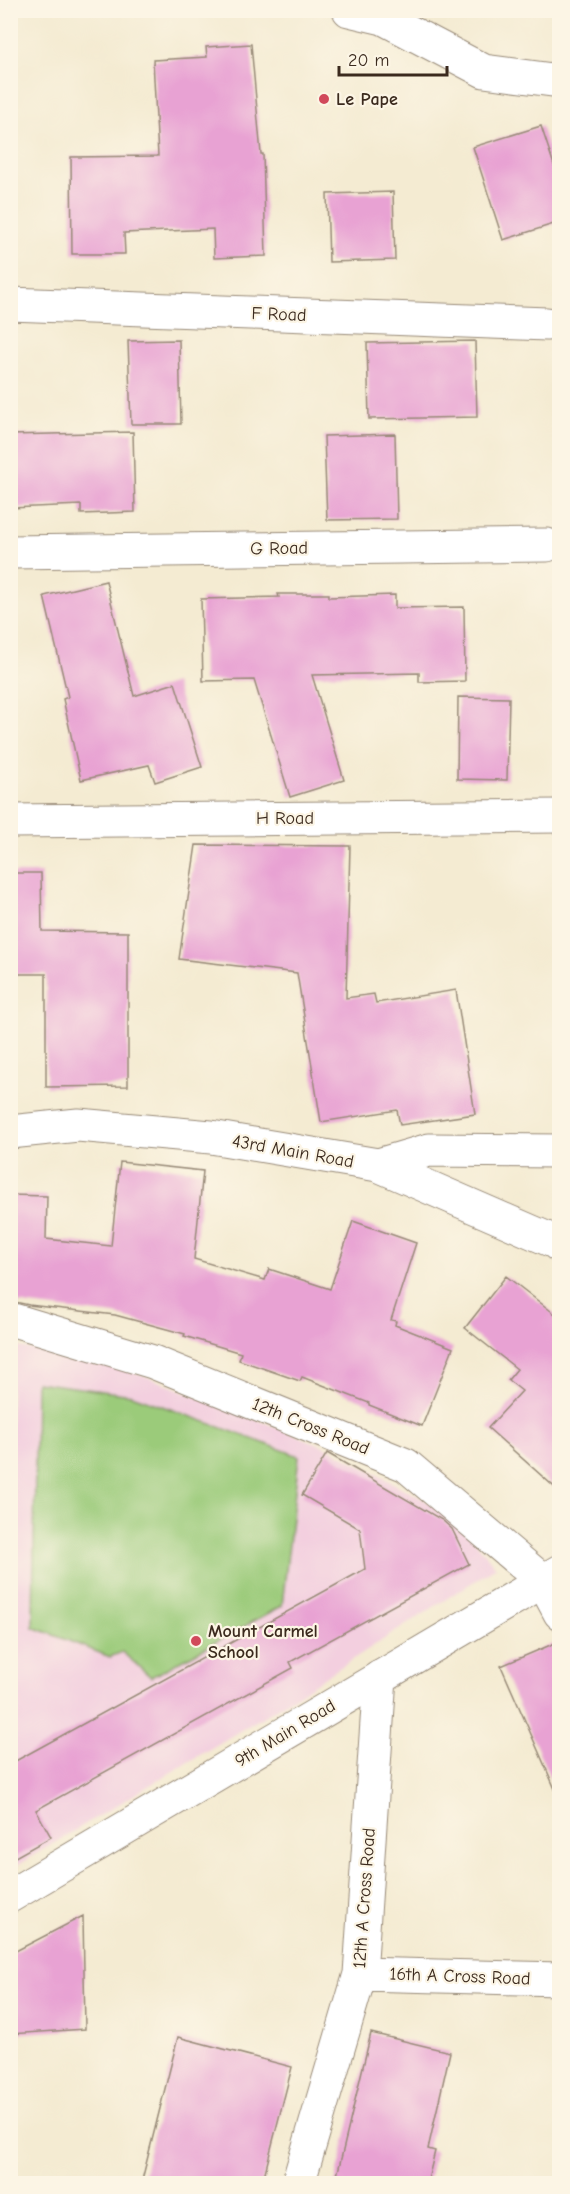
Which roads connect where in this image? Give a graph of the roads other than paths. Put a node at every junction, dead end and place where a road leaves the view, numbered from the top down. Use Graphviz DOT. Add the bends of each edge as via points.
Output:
graph roads {
  1 [pos="349,10"];
  2 [pos="560,81"];
  3 [pos="10,304"];
  4 [pos="547,324"];
  5 [pos="547,544"];
  6 [pos="10,552"];
  7 [pos="560,816"];
  8 [pos="10,820"];
  9 [pos="10,1132"];
  10 [pos="560,1151"];
  11 [pos="378,1165"];
  12 [pos="560,1246"];
  13 [pos="10,1319"];
  14 [pos="551,1576"];
  15 [pos="560,1613"];
  16 [pos="380,1677"];
  17 [pos="10,1896"];
  18 [pos="360,1974"];
  19 [pos="560,1979"];
  20 [pos="298,2184"];
  1 -- 2 [label="street" via="383,18 484,71"];
  3 -- 4 [label="street, F Road"];
  5 -- 6 [label="street, G Road"];
  7 -- 8 [label="street, H Road"];
  9 -- 11 [label="street, 43rd Main Road" via="78,1125 200,1136"];
  10 -- 11 [label="street" via="429,1150"];
  11 -- 12 [label="street, 43rd Main Road"];
  13 -- 14 [label="street, 12th Cross Road" via="153,1362 406,1465"];
  14 -- 15 [label="street, 12th Cross Road"];
  14 -- 16 [label="street, 9th Main Road"];
  16 -- 17 [label="street, 9th Main Road"];
  16 -- 18 [label="street, 12th A Cross Road"];
  18 -- 19 [label="street, 16th A Cross Road"];
  18 -- 20 [label="street, 12th A Cross Road"];
}
